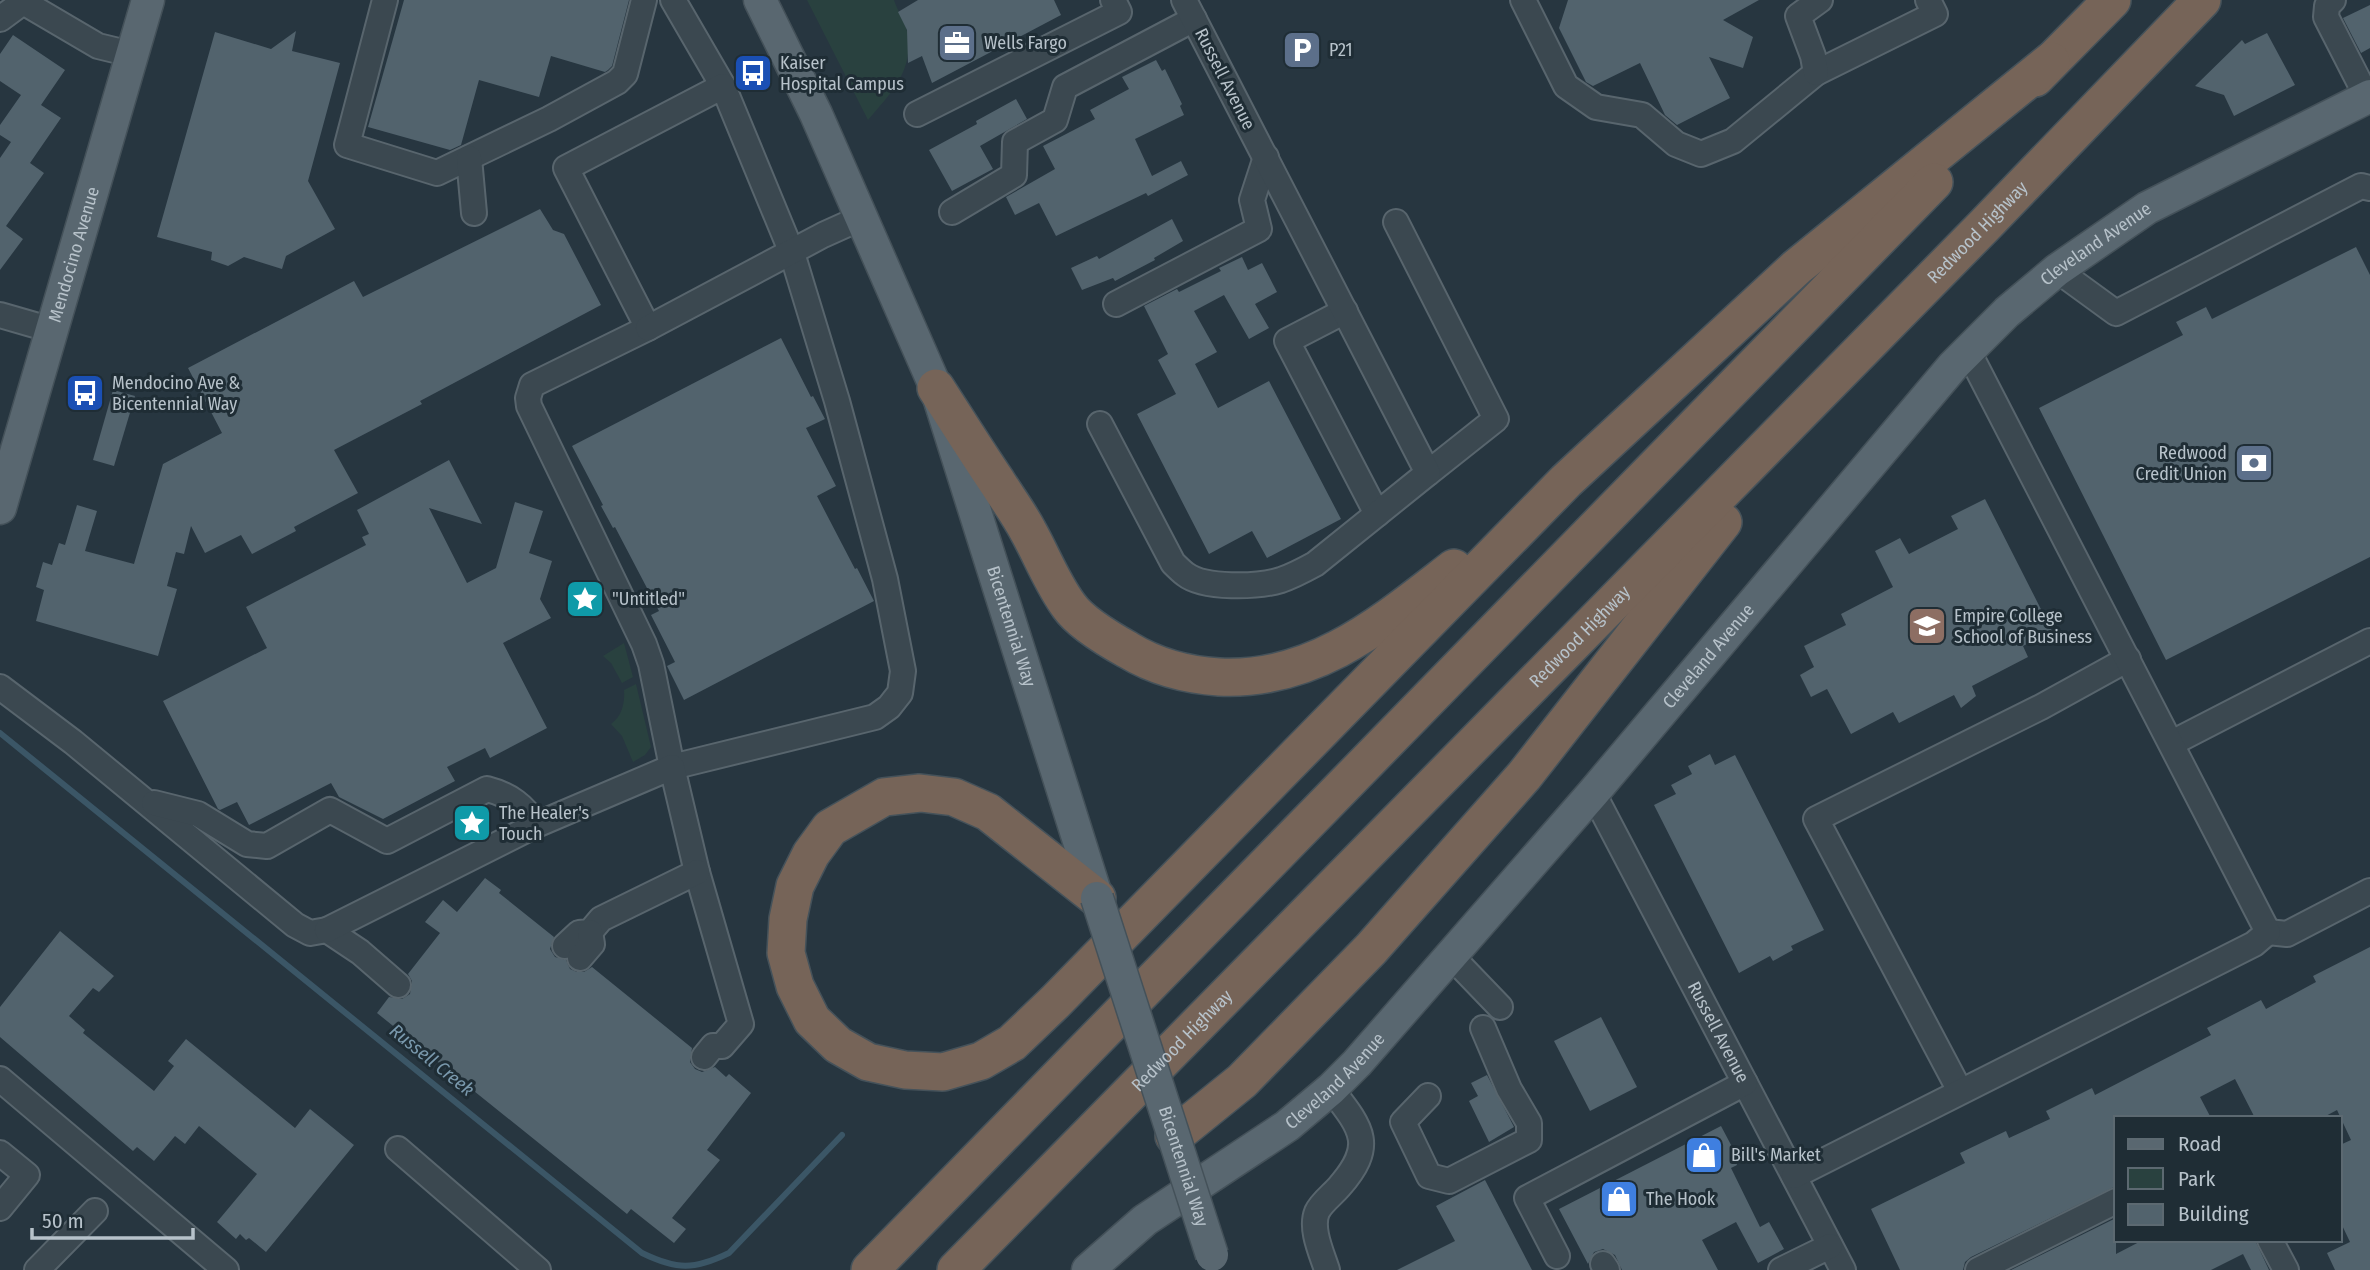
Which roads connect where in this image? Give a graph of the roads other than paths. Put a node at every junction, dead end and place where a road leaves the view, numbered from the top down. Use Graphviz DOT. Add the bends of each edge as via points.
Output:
graph roads {
  1 [pos="148,0"];
  2 [pos="385,0"];
  3 [pos="644,0"];
  4 [pos="673,0"];
  5 [pos="760,0"];
  6 [pos="1113,0"];
  7 [pos="1524,0"];
  8 [pos="1820,0"];
  9 [pos="1928,0"];
  10 [pos="2112,0"];
  11 [pos="2202,0"];
  12 [pos="2333,0"];
  13 [pos="1189,10"];
  14 [pos="0,19"];
  15 [pos="131,54"];
  16 [pos="2052,61"];
  17 [pos="1815,74"];
  18 [pos="723,86"];
  19 [pos="2369,97"];
  20 [pos="917,114"];
  21 [pos="469,158"];
  22 [pos="1266,158"];
  23 [pos="2370,188"];
  24 [pos="952,212"];
  25 [pos="474,213"];
  26 [pos="863,217"];
  27 [pos="1395,222"];
  28 [pos="1983,228"];
  29 [pos="792,253"];
  30 [pos="2057,270"];
  31 [pos="1116,304"];
  32 [pos="1345,311"];
  33 [pos="0,315"];
  34 [pos="648,328"];
  35 [pos="52,330"];
  36 [pos="1968,351"];
  37 [pos="936,388"];
  38 [pos="1100,424"];
  39 [pos="5,472"];
  40 [pos="1428,473"];
  41 [pos="1566,481"];
  42 [pos="0,508"];
  43 [pos="1377,514"];
  44 [pos="2370,641"];
  45 [pos="2128,659"];
  46 [pos="0,687"];
  47 [pos="2172,743"];
  48 [pos="672,767"];
  49 [pos="1593,793"];
  50 [pos="146,801"];
  51 [pos="536,825"];
  52 [pos="697,872"];
  53 [pos="2370,891"];
  54 [pos="1097,898"];
  55 [pos="327,930"];
  56 [pos="2268,932"];
  57 [pos="573,952"];
  58 [pos="1450,955"];
  59 [pos="398,985"];
  60 [pos="1500,1007"];
  61 [pos="1483,1028"];
  62 [pos="714,1057"];
  63 [pos="0,1079"];
  64 [pos="1745,1083"];
  65 [pos="1331,1089"];
  66 [pos="1960,1091"];
  67 [pos="1428,1096"];
  68 [pos="1174,1136"];
  69 [pos="398,1149"];
  70 [pos="0,1153"];
  71 [pos="1794,1176"];
  72 [pos="2114,1202"];
  73 [pos="0,1208"];
  74 [pos="95,1211"];
  75 [pos="2271,1242"];
  76 [pos="1830,1246"];
  77 [pos="1557,1256"];
  78 [pos="1215,1262"];
  79 [pos="37,1270"];
  80 [pos="226,1270"];
  81 [pos="538,1270"];
  82 [pos="870,1270"];
  83 [pos="956,1270"];
  84 [pos="1088,1270"];
  85 [pos="1327,1270"];
  86 [pos="1781,1270"];
  87 [pos="1843,1270"];
  88 [pos="1978,1270"];
  89 [pos="2286,1270"];
  1 -- 15 [label="main road, Mendocino Avenue"];
  2 -- 21 [label="street" via="347,145 437,173"];
  3 -- 21 [label="street" via="625,74 617,82"];
  4 -- 18 [label="street"];
  5 -- 26 [label="main road, Bicentennial Way"];
  6 -- 20 [label="street" via="1119,12"];
  7 -- 17 [label="street" via="1566,86 1597,107 1642,115 1676,144 1701,154 1733,141"];
  8 -- 17 [label="street" via="1798,16"];
  9 -- 17 [label="street" via="1935,14"];
  10 -- 16 [label="highway"];
  11 -- 28 [label="highway, Redwood Highway"];
  12 -- 19 [label="street" via="2326,17"];
  13 -- 22 [label="street, Russell Avenue"];
  13 -- 24 [label="street" via="1065,87 1055,120 1015,142 1014,175"];
  14 -- 15 [label="street" via="23,2 98,46"];
  15 -- 35 [label="main road, Mendocino Avenue"];
  16 -- 41 [label="highway" via="1797,267"];
  16 -- 82 [label="highway"];
  18 -- 29 [label="street"];
  18 -- 34 [label="street" via="566,168"];
  19 -- 30 [label="main road, Cleveland Avenue" via="2147,208"];
  21 -- 25 [label="street"];
  22 -- 31 [label="street" via="1252,200 1259,229"];
  22 -- 32 [label="street, Russell Avenue"];
  23 -- 30 [label="street" via="2361,186 2116,313"];
  26 -- 29 [label="street"];
  26 -- 37 [label="main road, Bicentennial Way"];
  27 -- 40 [label="street" via="1496,419"];
  28 -- 68 [label="highway" via="1783,450 1524,776 1371,949 1242,1081"];
  28 -- 83 [label="highway, Redwood Highway"];
  29 -- 34 [label="street"];
  29 -- 48 [label="street" via="885,579 903,671 900,693 875,717"];
  30 -- 36 [label="main road, Cleveland Avenue"];
  32 -- 40 [label="street, Russell Avenue"];
  32 -- 43 [label="street" via="1286,341"];
  33 -- 35 [label="street"];
  34 -- 48 [label="street" via="532,385 528,398 644,644"];
  35 -- 39 [label="main road, Mendocino Avenue"];
  36 -- 45 [label="street"];
  36 -- 49 [label="main road, Cleveland Avenue"];
  37 -- 41 [label="highway" via="1028,530 1070,608 1141,658 1207,676 1276,673 1354,642"];
  37 -- 54 [label="main road, Bicentennial Way"];
  38 -- 43 [label="street" via="1173,563 1186,576 1210,584 1267,583 1298,573"];
  39 -- 42 [label="main road, Mendocino Avenue"];
  40 -- 43 [label="street"];
  41 -- 54 [label="highway" via="1012,1043 981,1061 943,1072 868,1062 838,1045 812,1020 795,986 786,953 795,886 811,854 830,828 884,797 920,793 954,797 988,812"];
  44 -- 47 [label="street"];
  45 -- 47 [label="street"];
  45 -- 66 [label="street" via="1816,818"];
  46 -- 50 [label="street"];
  47 -- 56 [label="street"];
  48 -- 51 [label="street"];
  48 -- 52 [label="street"];
  49 -- 58 [label="main road, Cleveland Avenue"];
  49 -- 64 [label="street, Russell Avenue"];
  50 -- 51 [label="street" via="198,814 247,844 267,846 330,810 387,841 487,789 525,808"];
  50 -- 55 [label="street" via="295,925 310,933"];
  51 -- 55 [label="street"];
  52 -- 57 [label="street" via="601,919 590,932 592,944"];
  52 -- 62 [label="street" via="741,1024"];
  53 -- 56 [label="street" via="2287,934"];
  54 -- 68 [label="main road, Bicentennial Way, bridge"];
  55 -- 59 [label="street" via="360,951"];
  56 -- 66 [label="street" via="2254,944"];
  58 -- 60 [label="street"];
  58 -- 65 [label="main road, Cleveland Avenue"];
  61 -- 67 [label="street" via="1529,1123 1529,1140 1448,1181 1429,1176 1403,1122"];
  63 -- 80 [label="street"];
  64 -- 71 [label="street, Russell Avenue"];
  64 -- 77 [label="street" via="1527,1198"];
  65 -- 84 [label="main road, Cleveland Avenue" via="1287,1126 1145,1220"];
  65 -- 85 [label="street" via="1354,1120 1362,1151 1351,1173 1317,1212 1316,1228"];
  66 -- 71 [label="street"];
  68 -- 78 [label="main road, Bicentennial Way, bridge"];
  69 -- 81 [label="street"];
  70 -- 73 [label="street" via="27,1175"];
  71 -- 76 [label="street, Russell Avenue"];
  72 -- 88 [label="street"];
  74 -- 79 [label="street"];
  75 -- 89 [label="street"];
  76 -- 86 [label="street"];
  76 -- 87 [label="street, Russell Avenue"];
}
